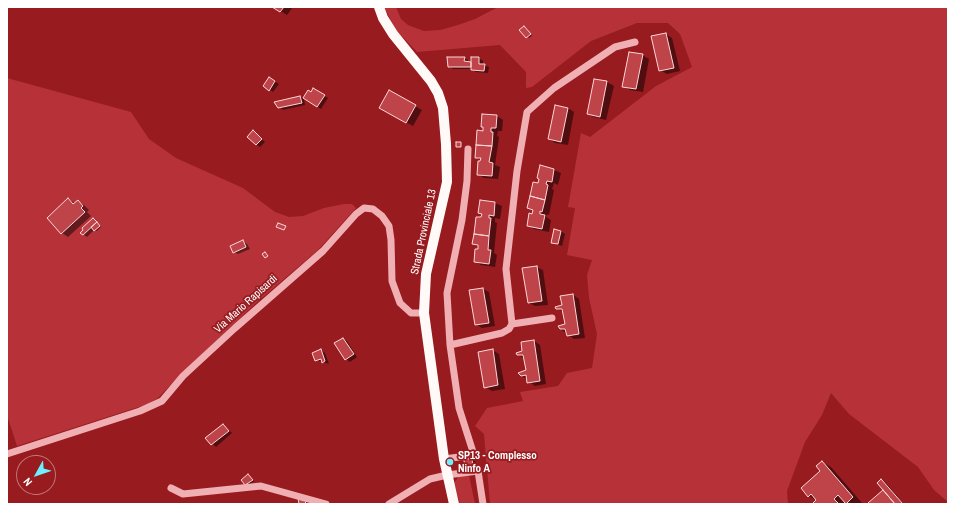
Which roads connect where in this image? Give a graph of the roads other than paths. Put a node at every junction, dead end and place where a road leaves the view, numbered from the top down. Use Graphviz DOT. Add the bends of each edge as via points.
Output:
graph roads {
  1 [pos="379,7"];
  2 [pos="635,42"];
  3 [pos="468,149"];
  4 [pos="424,313"];
  5 [pos="552,318"];
  6 [pos="512,324"];
  7 [pos="450,346"];
  8 [pos="7,454"];
  9 [pos="444,460"];
  10 [pos="447,475"];
  11 [pos="171,488"];
  12 [pos="326,504"];
  13 [pos="389,504"];
  14 [pos="454,504"];
  15 [pos="483,504"];
  1 -- 4 [label="main road, Strada Provinciale 13" via="393,34 432,81 443,108 447,182 426,274"];
  2 -- 6 [label="street" via="616,47 554,88 527,112 517,171 506,269"];
  3 -- 7 [label="street" via="462,220 447,293"];
  4 -- 8 [label="street, Via Mario Rapisardi" via="411,313 400,303 392,281 388,226 382,216 373,209 364,208 323,251 184,376 162,401 140,411"];
  4 -- 9 [label="main road, Strada Provinciale 13"];
  5 -- 6 [label="street"];
  6 -- 7 [label="street" via="502,333"];
  7 -- 9 [label="street" via="459,408 474,455"];
  9 -- 10 [label="main road, Strada Provinciale 13"];
  10 -- 13 [label="street" via="430,479"];
  10 -- 14 [label="main road, Strada Provinciale 13"];
  10 -- 15 [label="street" via="478,471"];
  11 -- 12 [label="street" via="183,494 261,486"];
}
